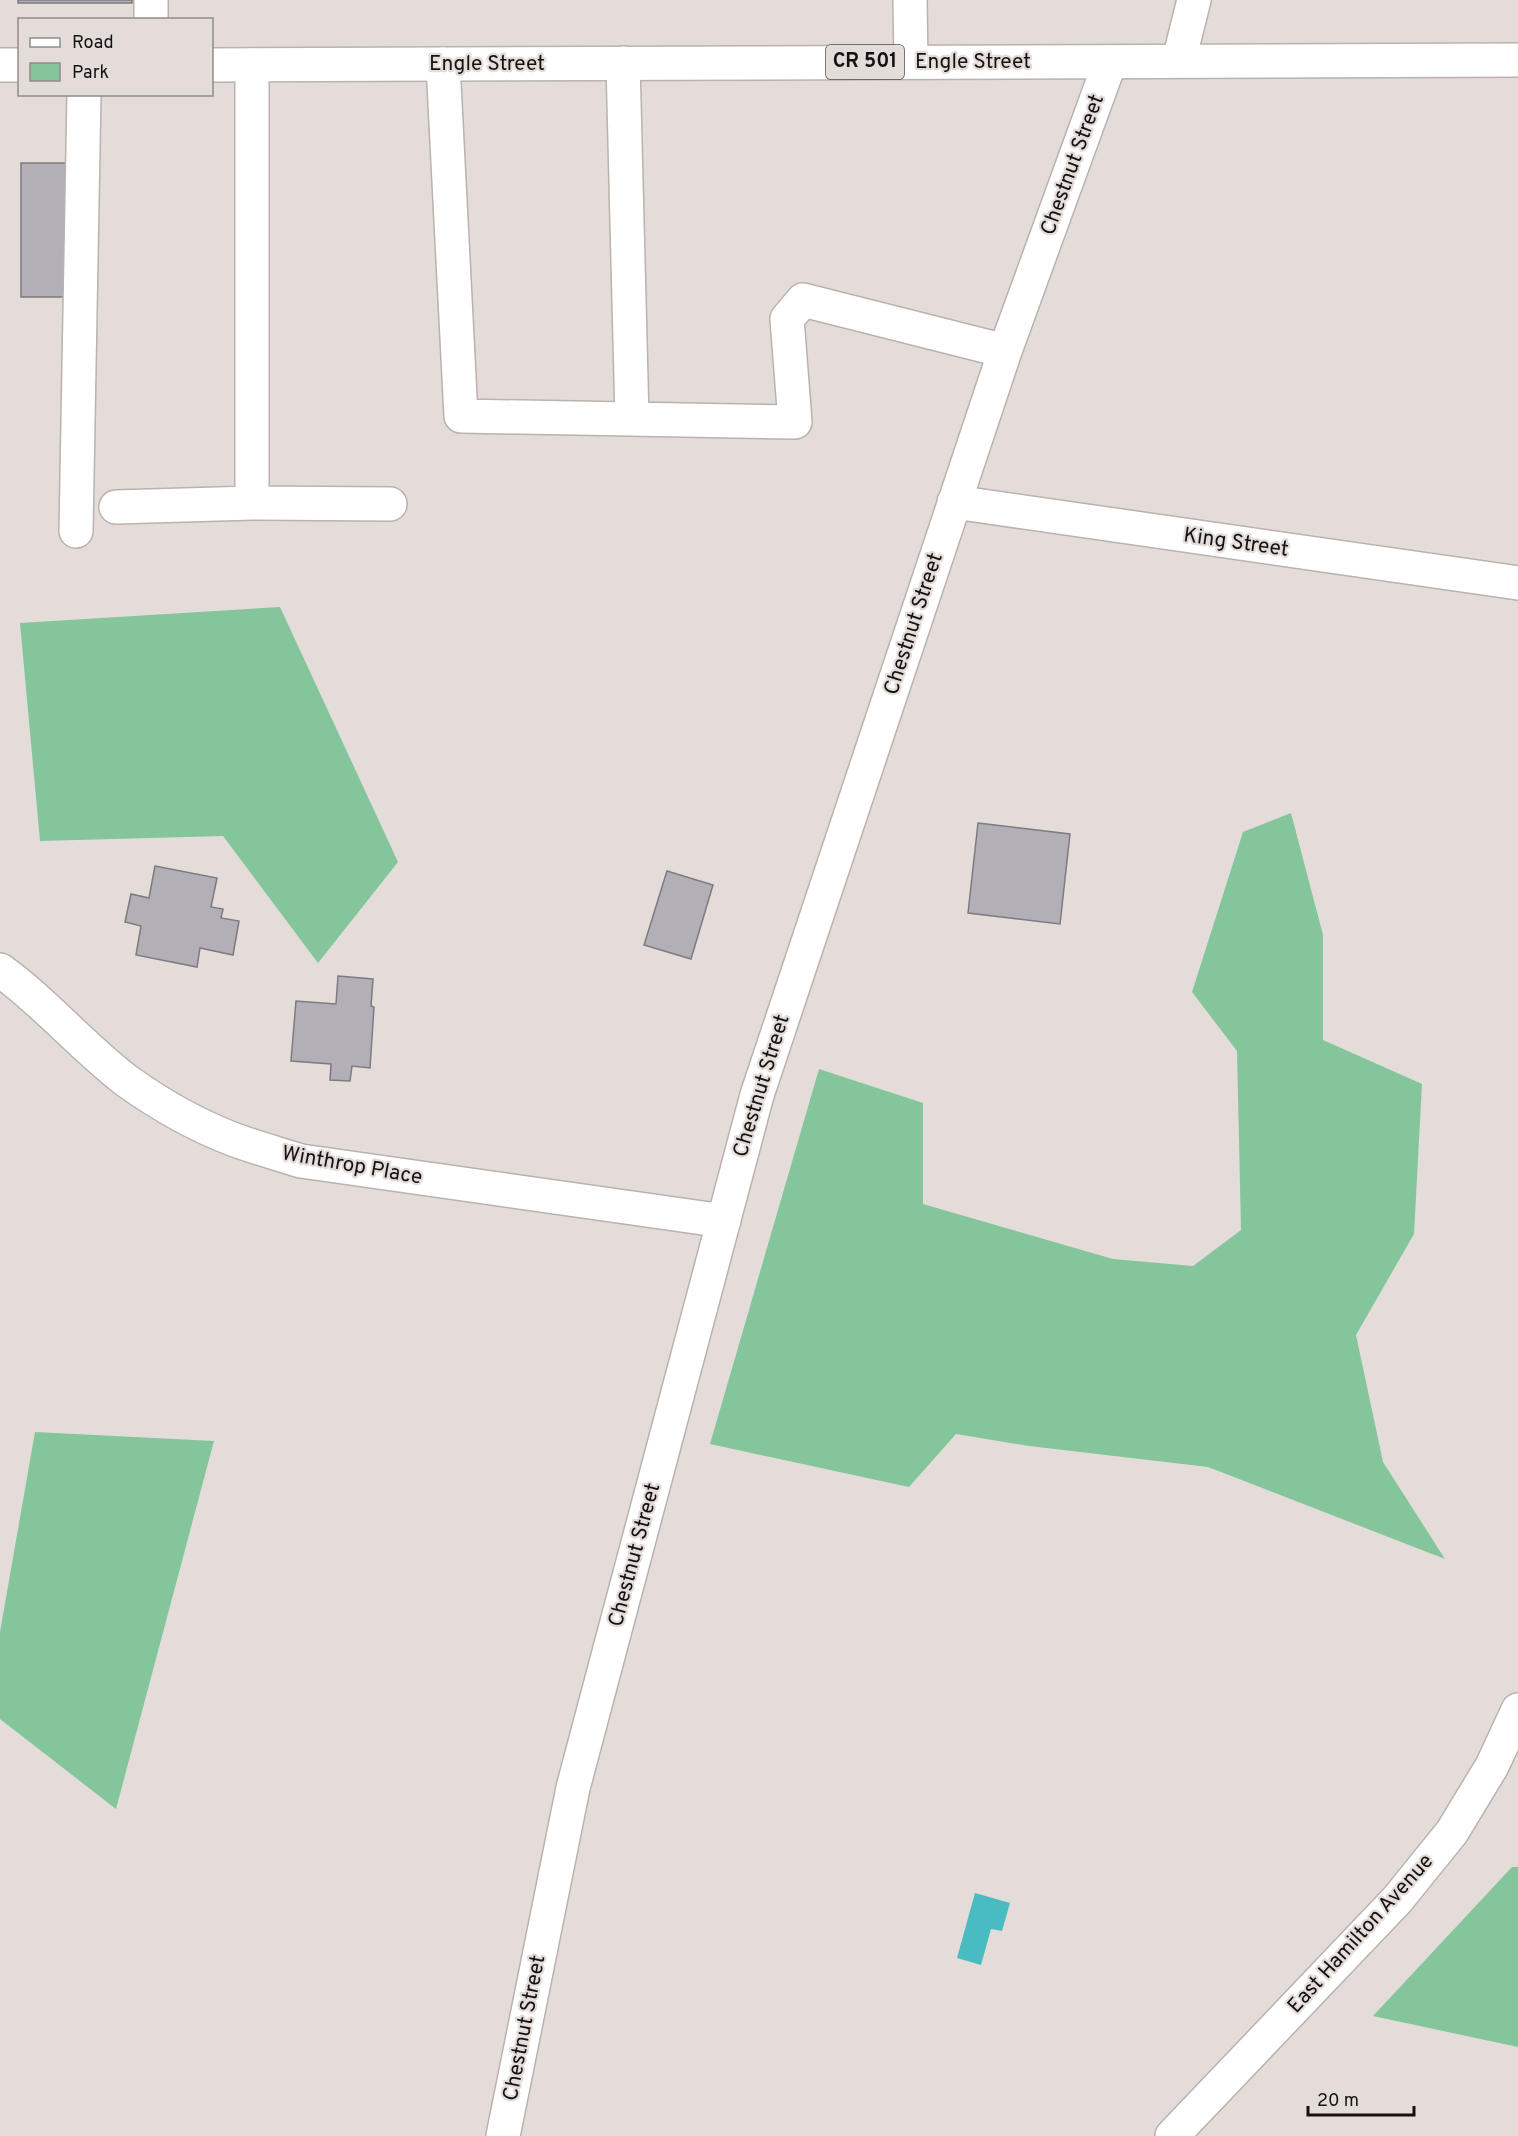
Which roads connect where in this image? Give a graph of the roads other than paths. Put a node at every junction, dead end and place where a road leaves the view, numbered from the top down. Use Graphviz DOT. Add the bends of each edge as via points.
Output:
graph roads {
  1 [pos="151,0"];
  2 [pos="910,0"];
  3 [pos="1194,0"];
  4 [pos="151,18"];
  5 [pos="1179,60"];
  6 [pos="1518,60"];
  7 [pos="911,62"];
  8 [pos="1110,62"];
  9 [pos="623,63"];
  10 [pos="252,64"];
  11 [pos="443,64"];
  12 [pos="18,65"];
  13 [pos="213,65"];
  14 [pos="0,66"];
  15 [pos="84,96"];
  16 [pos="1005,351"];
  17 [pos="632,419"];
  18 [pos="954,502"];
  19 [pos="252,503"];
  20 [pos="390,504"];
  21 [pos="116,507"];
  22 [pos="76,531"];
  23 [pos="1518,582"];
  24 [pos="0,970"];
  25 [pos="724,1221"];
  26 [pos="1518,1710"];
  27 [pos="503,2136"];
  28 [pos="1172,2136"];
  1 -- 4 [label="street"];
  2 -- 7 [label="street"];
  3 -- 5 [label="street"];
  5 -- 6 [label="street, Engle Street / CR 501"];
  5 -- 8 [label="street, Engle Street / CR 501"];
  7 -- 8 [label="street, Engle Street / CR 501"];
  7 -- 9 [label="street, Engle Street / CR 501"];
  8 -- 16 [label="street, Chestnut Street"];
  9 -- 11 [label="street, Engle Street / CR 501"];
  9 -- 17 [label="street"];
  10 -- 11 [label="street, Engle Street / CR 501"];
  10 -- 13 [label="street, Engle Street / CR 501"];
  10 -- 19 [label="street"];
  11 -- 17 [label="street" via="461,416"];
  12 -- 14 [label="street"];
  15 -- 22 [label="street"];
  16 -- 17 [label="street" via="803,300 787,320 795,422"];
  16 -- 18 [label="street, Chestnut Street"];
  18 -- 23 [label="street, King Street"];
  18 -- 25 [label="street, Chestnut Street" via="757,1095"];
  19 -- 20 [label="street"];
  19 -- 21 [label="street"];
  24 -- 25 [label="street, Winthrop Place" via="128,1081 179,1113 234,1140 300,1161"];
  25 -- 27 [label="street, Chestnut Street" via="573,1788"];
  26 -- 28 [label="street, East Hamilton Avenue" via="1492,1766 1452,1832 1425,1866"];
}
